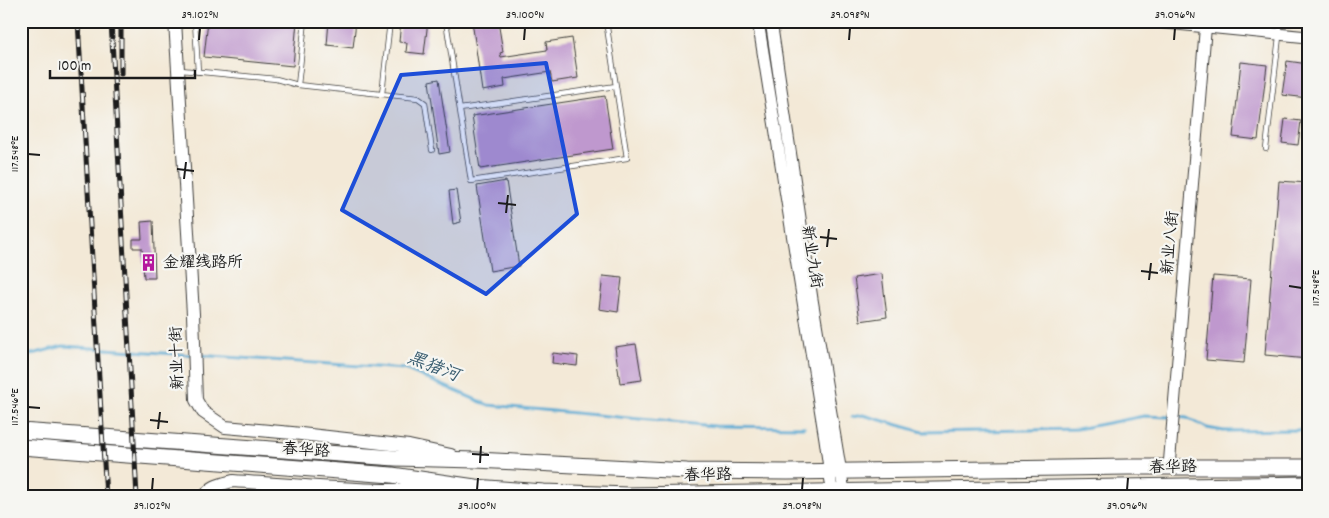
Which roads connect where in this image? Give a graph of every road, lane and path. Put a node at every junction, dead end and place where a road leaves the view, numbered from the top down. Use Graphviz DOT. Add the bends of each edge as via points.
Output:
graph roads {
  1 [pos="175,21"];
  2 [pos="195,21"];
  3 [pos="305,21"];
  4 [pos="390,21"];
  5 [pos="446,21"];
  6 [pos="606,21"];
  7 [pos="758,21"];
  8 [pos="771,21"];
  9 [pos="1146,21"];
  10 [pos="1207,23"];
  11 [pos="1280,31"];
  12 [pos="1308,31"];
  13 [pos="1308,37"];
  14 [pos="178,70"];
  15 [pos="198,72"];
  16 [pos="298,85"];
  17 [pos="616,86"];
  18 [pos="382,94"];
  19 [pos="460,110"];
  20 [pos="1266,149"];
  21 [pos="432,150"];
  22 [pos="21,431"];
  23 [pos="21,447"];
  24 [pos="476,460"];
  25 [pos="1169,467"];
  26 [pos="1308,467"];
  27 [pos="836,472"];
  28 [pos="1308,484"];
  29 [pos="476,487"];
  30 [pos="1167,491"];
  31 [pos="838,494"];
  32 [pos="204,497"];
  1 -- 14 [label="main road, 新业十街"];
  2 -- 15 [label="lane"];
  3 -- 16 [label="lane"];
  4 -- 18 [label="lane"];
  5 -- 19 [label="lane"];
  6 -- 17 [label="lane"];
  7 -- 27 [label="street, 新业九街"];
  8 -- 27 [label="street, 新业九街"];
  9 -- 10 [label="street"];
  10 -- 11 [label="street"];
  10 -- 25 [label="street, 新业八街"];
  11 -- 12 [label="street"];
  11 -- 13 [label="street"];
  11 -- 20 [label="lane"];
  14 -- 15 [label="lane"];
  14 -- 24 [label="main road, 新业十街" via="196,400 203,412 225,427 409,446"];
  15 -- 16 [label="lane" via="276,79"];
  16 -- 18 [label="lane"];
  17 -- 19 [label="lane"];
  17 -- 19 [label="lane" via="627,158 617,160 471,181"];
  18 -- 21 [label="lane" via="418,98 426,103"];
  22 -- 24 [label="main road, 春华路" via="395,458"];
  23 -- 29 [label="main road, 春华路" via="382,474"];
  24 -- 27 [label="main road, 春华路" via="687,471"];
  25 -- 26 [label="main road, 春华路"];
  25 -- 27 [label="main road, 春华路"];
  27 -- 31 [label="street, 新业九街"];
  28 -- 30 [label="main road, 春华路"];
  29 -- 31 [label="main road, 春华路" via="628,495"];
  29 -- 32 [label="main road" via="385,491 233,481 217,485"];
  30 -- 31 [label="main road, 春华路"];
}
